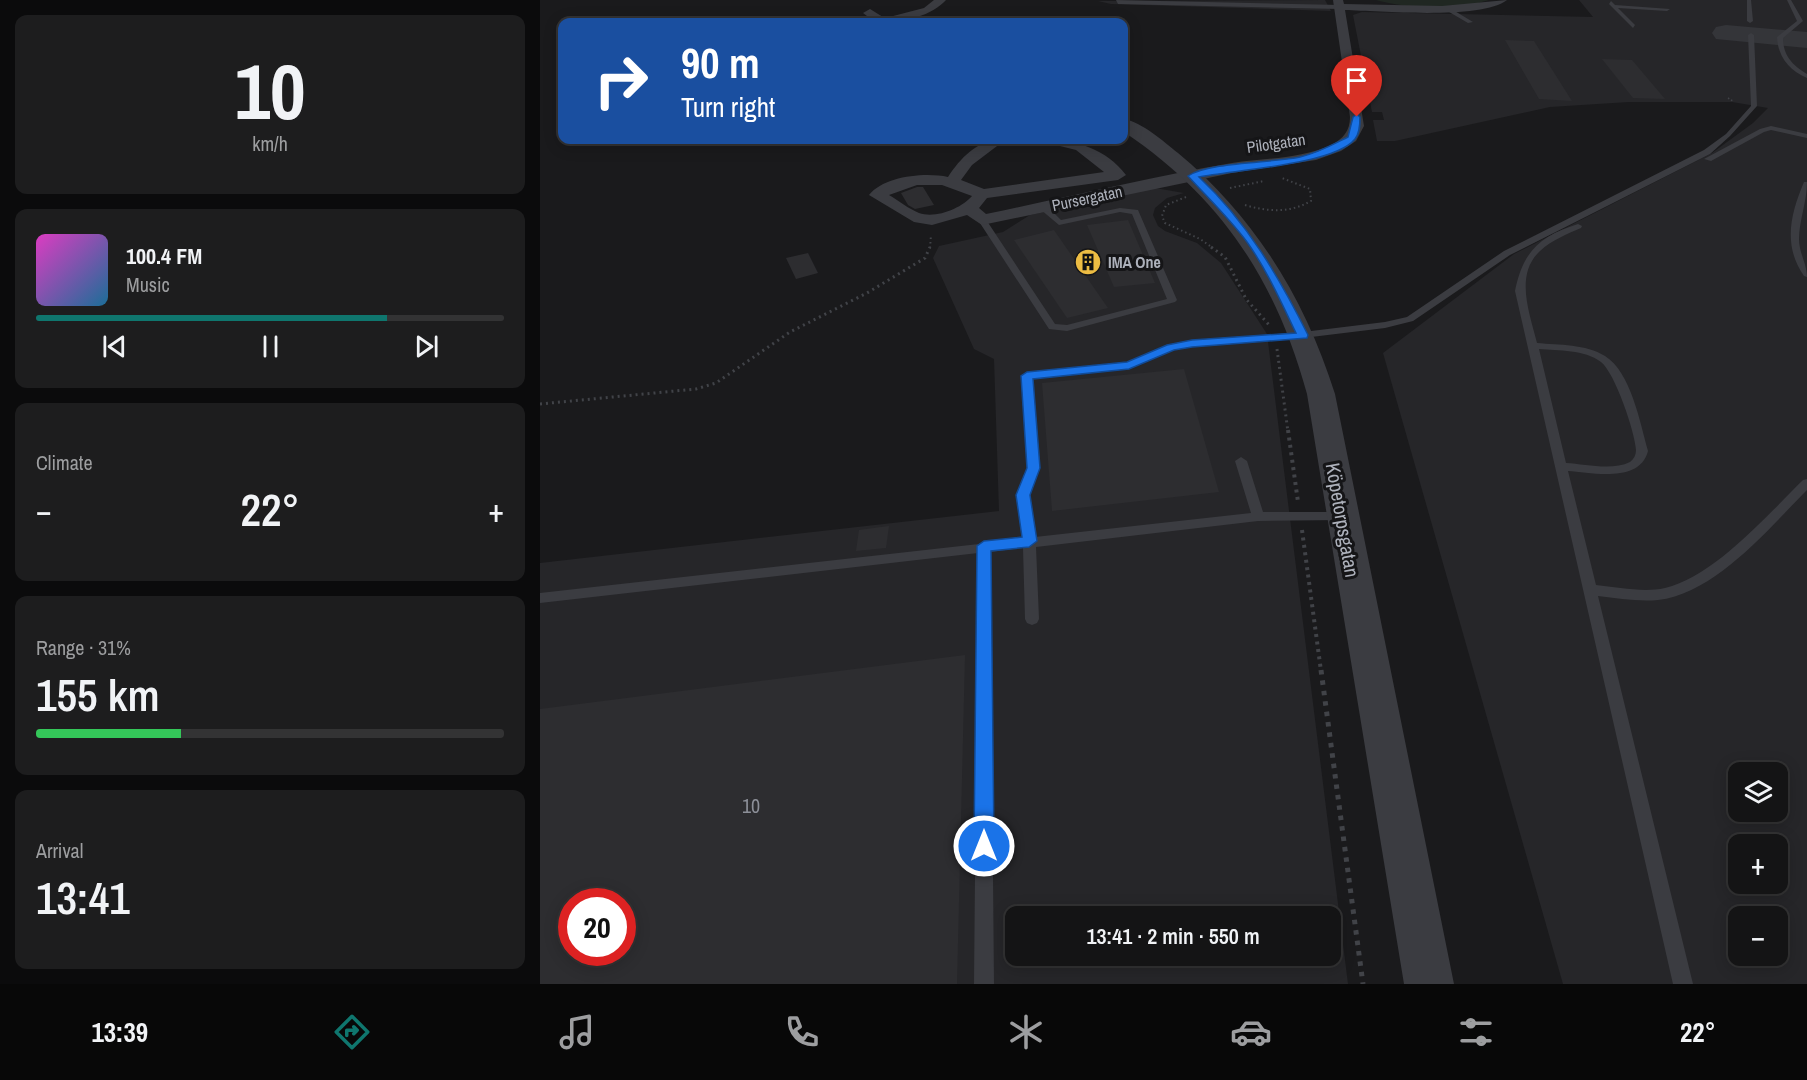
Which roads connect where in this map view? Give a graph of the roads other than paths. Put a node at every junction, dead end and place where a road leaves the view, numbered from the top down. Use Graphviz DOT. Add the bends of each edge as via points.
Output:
graph roads {
  1 [pos="941,0"];
  2 [pos="1118,0"];
  3 [pos="1502,0"];
  4 [pos="1608,0"];
  5 [pos="1749,0"];
  6 [pos="1789,0"];
  7 [pos="1339,4"];
  8 [pos="1614,6"];
  9 [pos="1446,8"];
  10 [pos="1667,9"];
  11 [pos="888,18"];
  12 [pos="1750,21"];
  13 [pos="1470,22"];
  14 [pos="1634,26"];
  15 [pos="1751,34"];
  16 [pos="1807,76"];
  17 [pos="1741,121"];
  18 [pos="1128,127"];
  19 [pos="1771,128"];
  20 [pos="1807,136"];
  21 [pos="992,144"];
  22 [pos="1069,144"];
  23 [pos="953,181"];
  24 [pos="1807,184"];
  25 [pos="1191,186"];
  26 [pos="982,194"];
  27 [pos="1043,207"];
  28 [pos="976,215"];
  29 [pos="1807,274"];
  30 [pos="1284,334"];
  31 [pos="1533,346"];
  32 [pos="1241,461"];
  33 [pos="1561,467"];
  34 [pos="1807,483"];
  35 [pos="1342,516"];
  36 [pos="1258,517"];
  37 [pos="1029,541"];
  38 [pos="984,546"];
  39 [pos="1592,590"];
  40 [pos="540,598"];
  41 [pos="1032,619"];
  42 [pos="984,984"];
  43 [pos="1429,984"];
  44 [pos="1683,984"];
  1 -- 11 [label="street" via="928,10"];
  2 -- 7 [label="lane"];
  3 -- 9 [label="street"];
  4 -- 8 [label="lane"];
  5 -- 12 [label="lane"];
  6 -- 16 [label="lane" via="1800,21 1780,37 1779,46 1785,59"];
  7 -- 9 [label="street"];
  7 -- 25 [label="street, Pilotgatan" via="1357,117 1351,138 1311,157 1218,170"];
  8 -- 10 [label="lane"];
  8 -- 14 [label="lane"];
  9 -- 13 [label="lane"];
  15 -- 17 [label="lane" via="1754,106"];
  17 -- 19 [label="lane"];
  17 -- 30 [label="lane" via="1707,152 1507,253 1410,319 1385,325"];
  18 -- 25 [label="street, Köpetorpsgatan" via="1166,153"];
  19 -- 20 [label="lane"];
  19 -- 31 [label="lane" via="1575,227 1529,255 1520,291"];
  21 -- 23 [label="street" via="966,162"];
  22 -- 26 [label="street" via="1099,158 1118,175"];
  23 -- 26 [label="street"];
  23 -- 28 [label="street, Pursergatan" via="906,181 877,195 914,217 932,220"];
  24 -- 29 [label="lane" via="1792,246"];
  25 -- 27 [label="street, Pursergatan"];
  25 -- 30 [label="street, Köpetorpsgatan" via="1214,196 1251,241 1275,279"];
  26 -- 28 [label="street"];
  27 -- 28 [label="street, Pursergatan"];
  27 -- 28 [label="lane" via="1059,222 1120,210 1135,212 1172,300 1067,328 1052,327"];
  30 -- 35 [label="street, Köpetorpsgatan" via="1321,394"];
  30 -- 37 [label="lane" via="1192,343 1129,365 1027,376 1033,468 1023,495"];
  31 -- 33 [label="lane"];
  31 -- 33 [label="lane" via="1591,354 1611,364 1642,451 1640,459 1625,468"];
  32 -- 36 [label="lane"];
  33 -- 39 [label="lane"];
  34 -- 39 [label="lane" via="1760,529 1691,586 1664,594"];
  35 -- 36 [label="lane"];
  35 -- 43 [label="street, Köpetorpsgatan"];
  36 -- 37 [label="lane"];
  37 -- 38 [label="lane"];
  37 -- 41 [label="lane"];
  38 -- 40 [label="lane"];
  38 -- 42 [label="lane"];
  39 -- 44 [label="lane"];
}
